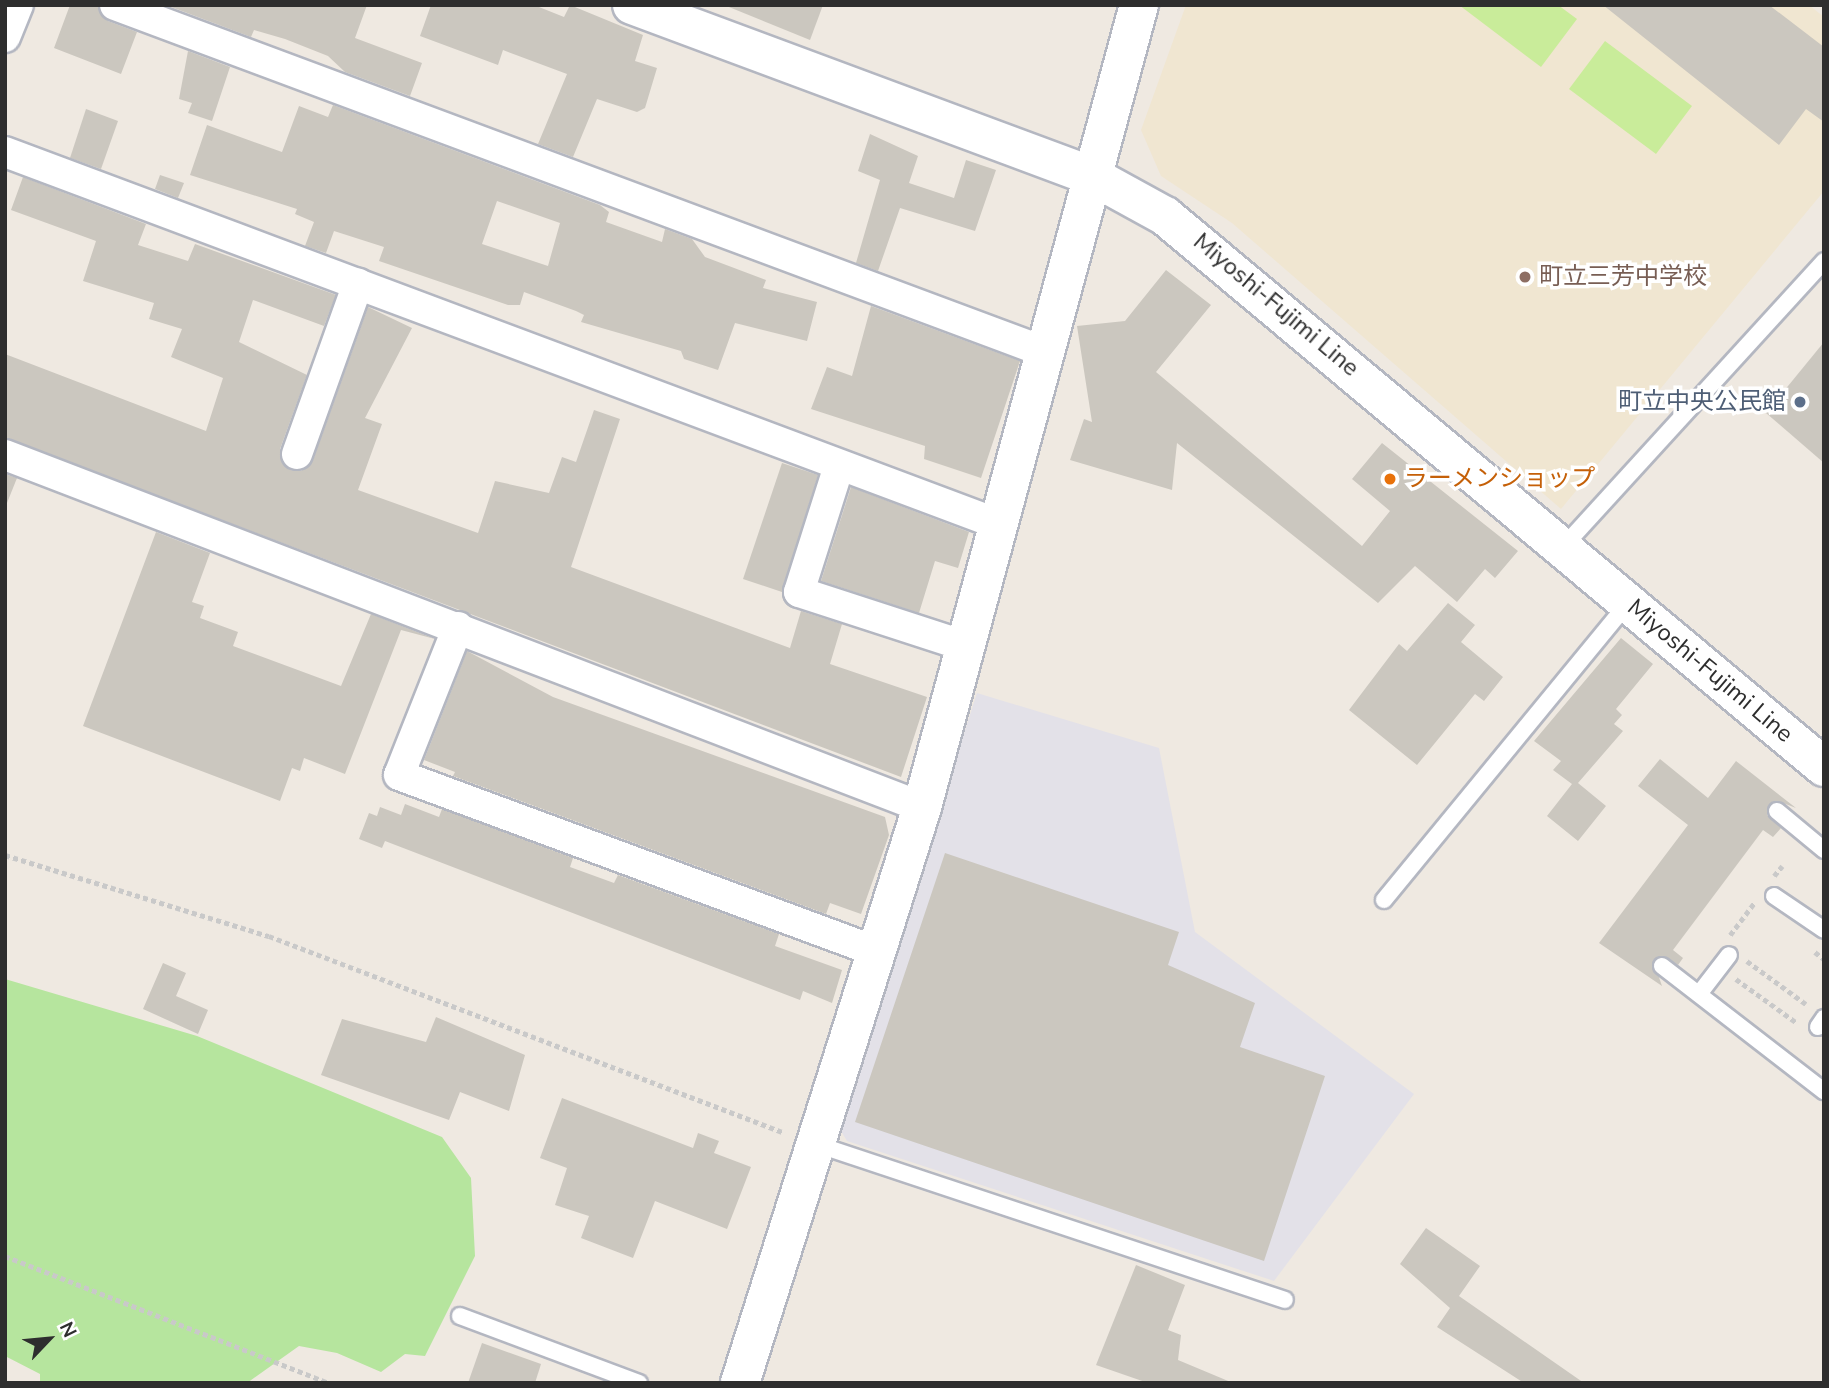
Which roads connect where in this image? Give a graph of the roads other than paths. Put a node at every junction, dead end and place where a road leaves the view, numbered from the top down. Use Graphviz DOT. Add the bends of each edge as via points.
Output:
graph roads {
  1 [pos="18,5"];
  2 [pos="115,5"];
  3 [pos="632,5"];
  4 [pos="1139,5"];
  5 [pos="5,37"];
  6 [pos="5,152"];
  7 [pos="1094,177"];
  8 [pos="1824,261"];
  9 [pos="358,284"];
  10 [pos="1048,353"];
  11 [pos="297,454"];
  12 [pos="5,455"];
  13 [pos="838,469"];
  14 [pos="1001,525"];
  15 [pos="1563,547"];
  16 [pos="1629,602"];
  17 [pos="458,627"];
  18 [pos="968,647"];
  19 [pos="1824,767"];
  20 [pos="922,807"];
  21 [pos="1777,811"];
  22 [pos="1824,850"];
  23 [pos="1767,892"];
  24 [pos="1384,900"];
  25 [pos="1824,930"];
  26 [pos="875,951"];
  27 [pos="1732,952"];
  28 [pos="1662,966"];
  29 [pos="1699,994"];
  30 [pos="1824,1091"];
  31 [pos="813,1143"];
  32 [pos="1285,1300"];
  33 [pos="460,1316"];
  34 [pos="639,1383"];
  35 [pos="740,1383"];
  1 -- 5 [label="street"];
  2 -- 10 [label="street"];
  3 -- 7 [label="street, Miyoshi-Fujimi Line"];
  4 -- 7 [label="street"];
  6 -- 9 [label="street"];
  7 -- 10 [label="street"];
  7 -- 15 [label="street, Miyoshi-Fujimi Line" via="1199,240"];
  8 -- 15 [label="lane"];
  9 -- 11 [label="street"];
  9 -- 13 [label="street"];
  10 -- 14 [label="street"];
  12 -- 17 [label="street"];
  13 -- 14 [label="street"];
  13 -- 18 [label="street" via="799,592"];
  14 -- 18 [label="street"];
  15 -- 16 [label="street, Miyoshi-Fujimi Line"];
  16 -- 19 [label="street, Miyoshi-Fujimi Line"];
  16 -- 24 [label="lane"];
  17 -- 20 [label="street"];
  17 -- 26 [label="street" via="399,775"];
  18 -- 20 [label="street"];
  20 -- 26 [label="street"];
  21 -- 22 [label="lane"];
  23 -- 25 [label="lane"];
  26 -- 31 [label="street"];
  27 -- 29 [label="lane"];
  28 -- 29 [label="lane"];
  29 -- 30 [label="lane"];
  31 -- 32 [label="lane"];
  31 -- 35 [label="street"];
  33 -- 34 [label="lane"];
}
